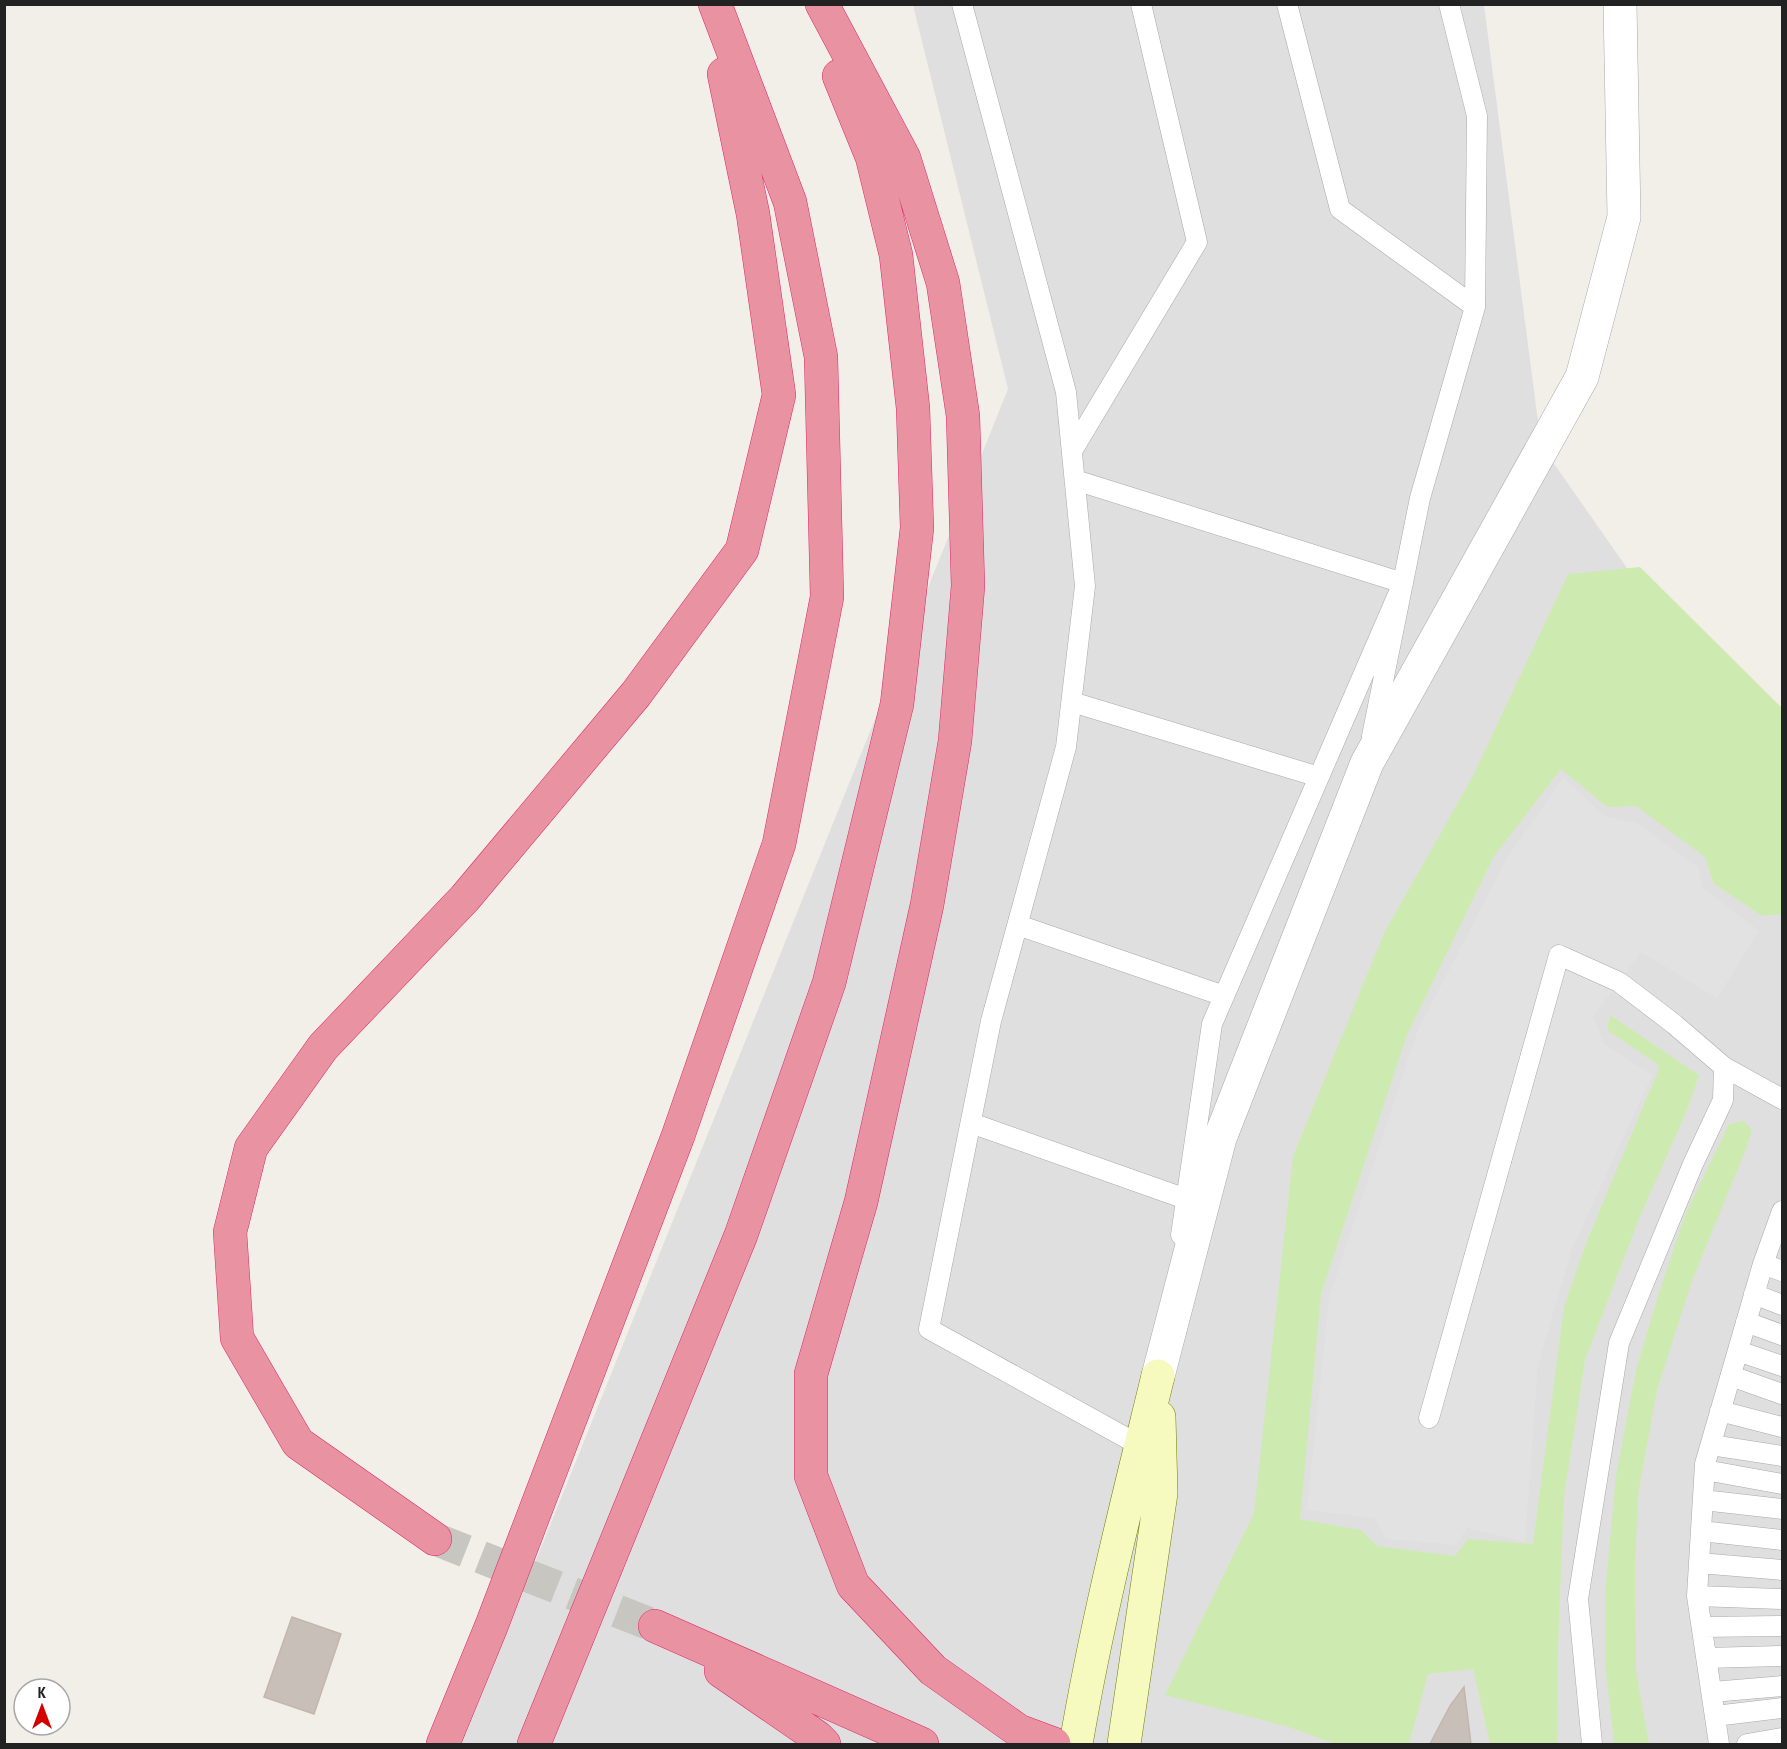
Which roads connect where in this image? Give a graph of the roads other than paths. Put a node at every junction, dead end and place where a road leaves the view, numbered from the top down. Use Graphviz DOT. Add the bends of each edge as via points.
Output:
graph roads {
  1 [pos="710,4"];
  2 [pos="715,4"];
  3 [pos="810,4"];
  4 [pos="822,4"];
  5 [pos="962,4"];
  6 [pos="1141,4"];
  7 [pos="1287,4"];
  8 [pos="1449,4"];
  9 [pos="1620,4"];
  10 [pos="1475,307"];
  11 [pos="1072,451"];
  12 [pos="1075,480"];
  13 [pos="1403,583"];
  14 [pos="1072,702"];
  15 [pos="1367,764"];
  16 [pos="1319,777"];
  17 [pos="1018,925"];
  18 [pos="1224,996"];
  19 [pos="1724,1067"];
  20 [pos="1782,1099"];
  21 [pos="970,1123"];
  22 [pos="1186,1199"];
  23 [pos="1782,1211"];
  24 [pos="1778,1236"];
  25 [pos="1763,1264"];
  26 [pos="1782,1271"];
  27 [pos="1754,1294"];
  28 [pos="1782,1305"];
  29 [pos="1746,1322"];
  30 [pos="1782,1335"];
  31 [pos="1738,1350"];
  32 [pos="1782,1366"];
  33 [pos="1160,1368"];
  34 [pos="1731,1376"];
  35 [pos="1782,1395"];
  36 [pos="1720,1411"];
  37 [pos="1429,1418"];
  38 [pos="1782,1427"];
  39 [pos="1711,1444"];
  40 [pos="1141,1446"];
  41 [pos="1782,1456"];
  42 [pos="1705,1470"];
  43 [pos="1782,1484"];
  44 [pos="1703,1500"];
  45 [pos="1782,1509"];
  46 [pos="1701,1531"];
  47 [pos="435,1539"];
  48 [pos="1782,1540"];
  49 [pos="1699,1563"];
  50 [pos="1782,1570"];
  51 [pos="1697,1596"];
  52 [pos="1782,1599"];
  53 [pos="1782,1626"];
  54 [pos="1702,1627"];
  55 [pos="1782,1656"];
  56 [pos="1707,1659"];
  57 [pos="1782,1686"];
  58 [pos="1712,1692"];
  59 [pos="1782,1708"];
  60 [pos="1715,1716"];
  61 [pos="1782,1738"];
  62 [pos="443,1744"];
  63 [pos="534,1744"];
  64 [pos="824,1744"];
  65 [pos="922,1744"];
  66 [pos="1054,1744"];
  67 [pos="1076,1744"];
  68 [pos="1124,1744"];
  69 [pos="1592,1744"];
  70 [pos="1719,1744"];
  71 [pos="1747,1744"];
  1 -- 47 [label="highway" via="753,214 779,395 742,550 636,694 465,898 324,1047 251,1148 230,1232 237,1338 298,1443"];
  2 -- 62 [label="highway" via="790,202 821,357 827,597 779,844 678,1136"];
  3 -- 63 [label="highway" via="872,157 896,255 913,408 917,528 897,704 825,994 741,1235"];
  4 -- 66 [label="highway" via="904,158 943,283 963,416 968,586 955,741 927,904 861,1202 811,1374 811,1476 853,1585 933,1670 1019,1731"];
  5 -- 11 [label="lane" via="1066,392"];
  6 -- 11 [label="lane" via="1197,242"];
  7 -- 10 [label="lane" via="1340,209"];
  8 -- 10 [label="lane" via="1477,116"];
  9 -- 15 [label="street" via="1624,217 1582,376"];
  10 -- 13 [label="lane" via="1420,498"];
  11 -- 12 [label="lane"];
  12 -- 13 [label="lane"];
  12 -- 14 [label="lane" via="1085,586"];
  13 -- 15 [label="lane"];
  13 -- 16 [label="lane"];
  14 -- 16 [label="lane"];
  14 -- 17 [label="lane" via="1066,747"];
  15 -- 33 [label="street" via="1221,1138"];
  16 -- 18 [label="lane"];
  17 -- 18 [label="lane"];
  17 -- 21 [label="lane" via="991,1021"];
  18 -- 22 [label="lane" via="1212,1024"];
  19 -- 20 [label="lane"];
  19 -- 37 [label="lane" via="1619,982 1558,954"];
  19 -- 69 [label="lane" via="1723,1100 1619,1343 1578,1599"];
  21 -- 22 [label="lane"];
  21 -- 40 [label="lane" via="929,1329"];
  22 -- 33 [label="lane"];
  23 -- 24 [label="lane"];
  24 -- 25 [label="lane"];
  25 -- 26 [label="lane"];
  25 -- 27 [label="lane"];
  27 -- 28 [label="lane"];
  27 -- 29 [label="lane"];
  29 -- 30 [label="lane"];
  29 -- 31 [label="lane"];
  31 -- 32 [label="lane"];
  31 -- 34 [label="lane"];
  33 -- 40 [label="main road"];
  33 -- 68 [label="main road" via="1161,1493"];
  34 -- 35 [label="lane"];
  34 -- 36 [label="lane"];
  36 -- 38 [label="lane"];
  36 -- 39 [label="lane"];
  39 -- 41 [label="lane"];
  39 -- 42 [label="lane"];
  40 -- 67 [label="main road" via="1112,1561"];
  42 -- 43 [label="lane"];
  42 -- 44 [label="lane"];
  44 -- 45 [label="lane"];
  44 -- 46 [label="lane"];
  46 -- 48 [label="lane"];
  46 -- 49 [label="lane"];
  49 -- 50 [label="lane"];
  49 -- 51 [label="lane"];
  51 -- 52 [label="lane"];
  51 -- 54 [label="lane"];
  53 -- 54 [label="lane"];
  54 -- 56 [label="lane"];
  55 -- 56 [label="lane"];
  56 -- 58 [label="lane"];
  57 -- 58 [label="lane"];
  58 -- 60 [label="lane"];
  59 -- 60 [label="lane"];
  60 -- 70 [label="lane"];
  61 -- 71 [label="lane"];
  64 -- 65 [label="highway" via="655,1626"];
}
